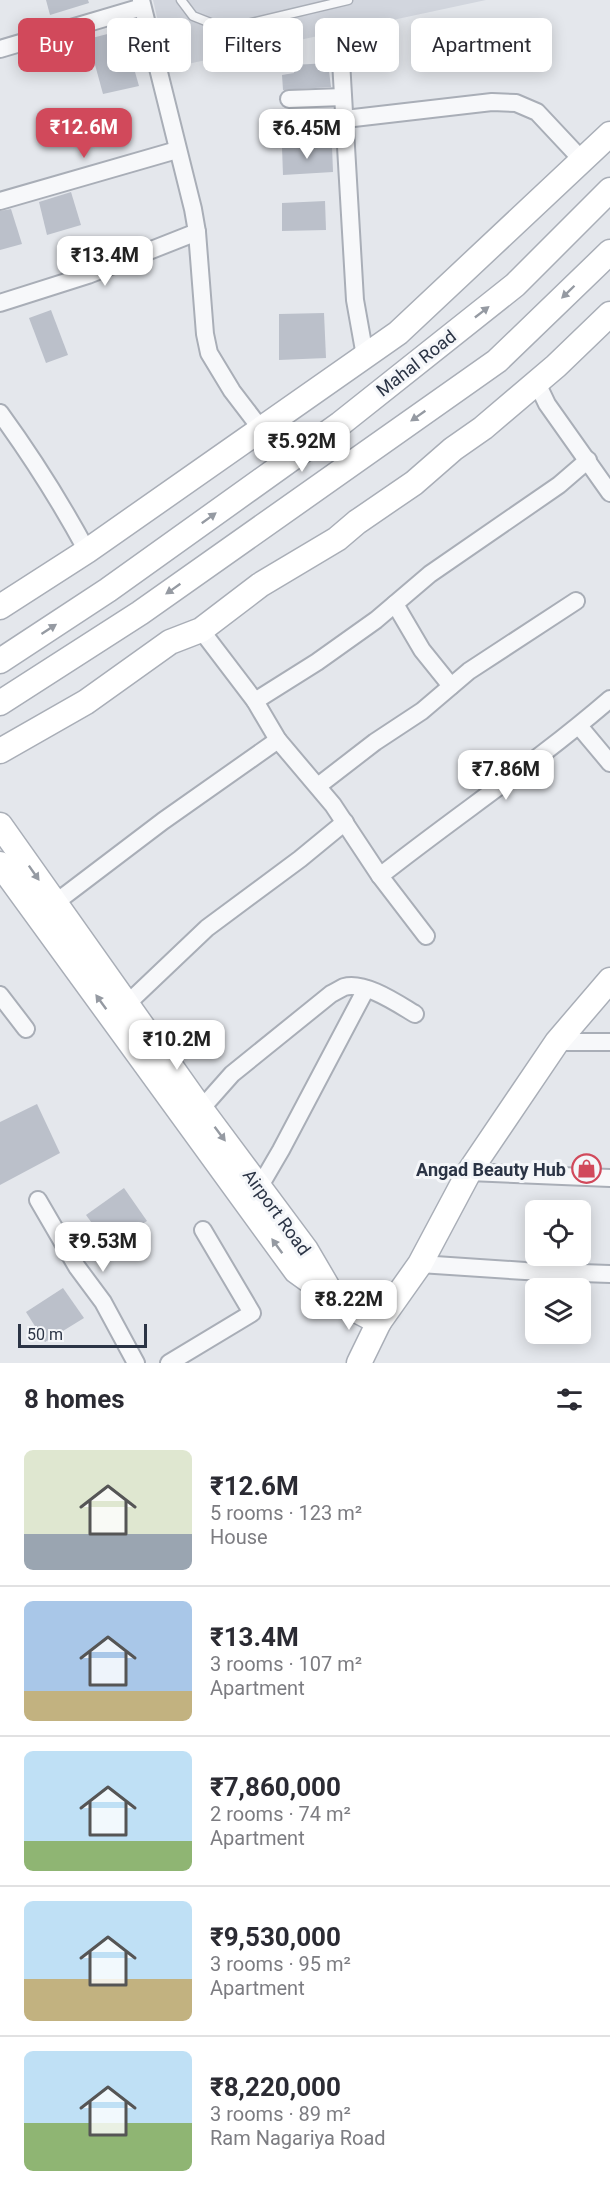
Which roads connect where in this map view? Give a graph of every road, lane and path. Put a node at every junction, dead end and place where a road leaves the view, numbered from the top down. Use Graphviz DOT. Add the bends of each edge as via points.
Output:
graph roads {
  1 [pos="182,0"];
  2 [pos="343,0"];
  3 [pos="142,3"];
  4 [pos="0,49"];
  5 [pos="342,72"];
  6 [pos="343,96"];
  7 [pos="289,99"];
  8 [pos="345,119"];
  9 [pos="610,134"];
  10 [pos="177,150"];
  11 [pos="582,160"];
  12 [pos="610,190"];
  13 [pos="0,201"];
  14 [pos="197,232"];
  15 [pos="610,252"];
  16 [pos="0,303"];
  17 [pos="610,314"];
  18 [pos="365,356"];
  19 [pos="537,383"];
  20 [pos="0,413"];
  21 [pos="261,429"];
  22 [pos="588,460"];
  23 [pos="610,493"];
  24 [pos="87,551"];
  25 [pos="576,602"];
  26 [pos="395,604"];
  27 [pos="0,607"];
  28 [pos="201,630"];
  29 [pos="0,661"];
  30 [pos="451,686"];
  31 [pos="610,699"];
  32 [pos="255,701"];
  33 [pos="0,703"];
  34 [pos="579,726"];
  35 [pos="278,740"];
  36 [pos="0,751"];
  37 [pos="610,763"];
  38 [pos="318,786"];
  39 [pos="345,822"];
  40 [pos="0,825"];
  41 [pos="0,864"];
  42 [pos="380,876"];
  43 [pos="55,903"];
  44 [pos="426,936"];
  45 [pos="610,980"];
  46 [pos="366,989"];
  47 [pos="0,995"];
  48 [pos="127,1004"];
  49 [pos="415,1014"];
  50 [pos="26,1029"];
  51 [pos="557,1042"];
  52 [pos="610,1042"];
  53 [pos="201,1109"];
  54 [pos="469,1172"];
  55 [pos="610,1178"];
  56 [pos="260,1186"];
  57 [pos="38,1200"];
  58 [pos="203,1230"];
  59 [pos="420,1264"];
  60 [pos="610,1274"];
  61 [pos="335,1299"];
  62 [pos="379,1322"];
  63 [pos="357,1361"];
  64 [pos="136,1363"];
  65 [pos="169,1363"];
  1 -- 2 [label="lane" via="193,16 226,29"];
  3 -- 4 [label="street"];
  3 -- 10 [label="street"];
  5 -- 6 [label="street"];
  6 -- 7 [label="street"];
  6 -- 8 [label="street"];
  8 -- 11 [label="street" via="492,102 516,103 537,112"];
  8 -- 18 [label="street" via="355,300"];
  9 -- 11 [label="street"];
  10 -- 13 [label="street"];
  10 -- 14 [label="street"];
  11 -- 18 [label="street" via="398,333"];
  29 -- 12 [label="street, Mahal Road, one-way" via="108,590 340,424 515,285"];
  14 -- 16 [label="street" via="88,275"];
  14 -- 21 [label="street" via="209,353"];
  15 -- 33 [label="street, one-way" via="497,361 140,613"];
  17 -- 19 [label="street"];
  18 -- 21 [label="street"];
  19 -- 22 [label="street"];
  19 -- 28 [label="street" via="414,483"];
  20 -- 24 [label="street"];
  21 -- 24 [label="street"];
  22 -- 23 [label="street"];
  22 -- 26 [label="street" via="559,485 430,574"];
  24 -- 27 [label="street"];
  25 -- 30 [label="street"];
  26 -- 30 [label="street" via="422,650"];
  26 -- 32 [label="street" via="317,662"];
  28 -- 32 [label="street"];
  28 -- 36 [label="street" via="170,642 86,702"];
  30 -- 38 [label="street"];
  31 -- 34 [label="street"];
  32 -- 35 [label="street"];
  34 -- 37 [label="street"];
  34 -- 42 [label="street"];
  35 -- 38 [label="street"];
  35 -- 43 [label="street"];
  38 -- 39 [label="street"];
  39 -- 42 [label="street"];
  39 -- 48 [label="street" via="207,928"];
  40 -- 43 [label="street, Airport Road, one-way"];
  61 -- 41 [label="street, Airport Road, one-way" via="296,1271"];
  42 -- 44 [label="street"];
  43 -- 48 [label="street, Airport Road"];
  45 -- 51 [label="street"];
  46 -- 49 [label="street"];
  46 -- 53 [label="street" via="346,987 331,994 232,1074"];
  46 -- 56 [label="street"];
  47 -- 50 [label="street"];
  48 -- 53 [label="street, Airport Road"];
  51 -- 52 [label="street"];
  51 -- 54 [label="street"];
  53 -- 56 [label="street, Airport Road, one-way"];
  54 -- 55 [label="street"];
  54 -- 59 [label="street"];
  56 -- 61 [label="street, Airport Road"];
  57 -- 64 [label="street" via="77,1268 103,1302"];
  58 -- 65 [label="street" via="252,1313"];
  59 -- 60 [label="street"];
  59 -- 62 [label="street"];
  61 -- 62 [label="street"];
  62 -- 63 [label="street"];
}
